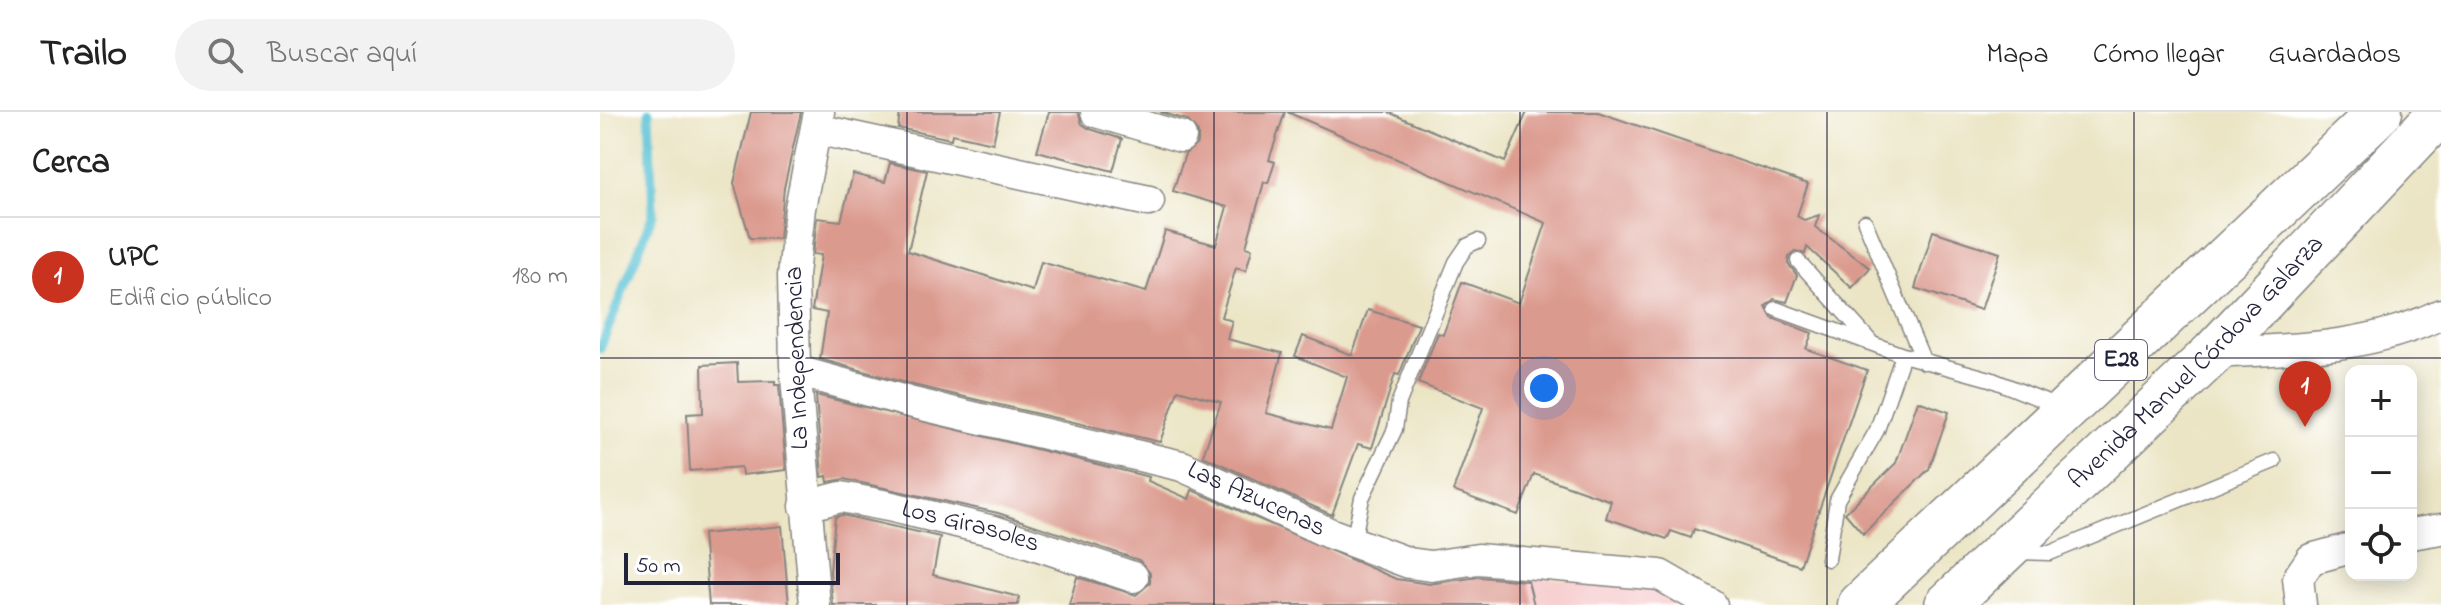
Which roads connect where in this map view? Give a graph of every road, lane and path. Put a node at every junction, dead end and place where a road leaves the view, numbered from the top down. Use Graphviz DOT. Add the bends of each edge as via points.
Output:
graph roads {
  1 [pos="1096,112"];
  2 [pos="2380,112"];
  3 [pos="2441,112"];
  4 [pos="818,120"];
  5 [pos="1181,137"];
  6 [pos="1149,201"];
  7 [pos="1865,222"];
  8 [pos="1478,241"];
  9 [pos="1798,261"];
  10 [pos="1776,309"];
  11 [pos="2441,314"];
  12 [pos="1873,344"];
  13 [pos="2213,353"];
  14 [pos="1903,355"];
  15 [pos="1924,362"];
  16 [pos="797,371"];
  17 [pos="2068,411"];
  18 [pos="2274,461"];
  19 [pos="805,506"];
  20 [pos="2441,529"];
  21 [pos="2417,533"];
  22 [pos="1353,543"];
  23 [pos="2345,550"];
  24 [pos="2005,551"];
  25 [pos="1828,559"];
  26 [pos="1133,577"];
  27 [pos="815,605"];
  28 [pos="1712,605"];
  29 [pos="1860,605"];
  30 [pos="1947,605"];
  31 [pos="2301,605"];
  1 -- 5 [label="street"];
  2 -- 17 [label="main road, Avenida Manuel Córdova Galarza / E28"];
  3 -- 13 [label="main road, Avenida Manuel Córdova Galarza / E28"];
  4 -- 6 [label="street"];
  4 -- 16 [label="street, La Independencia" via="795,242"];
  7 -- 15 [label="lane"];
  8 -- 22 [label="lane" via="1467,246 1445,289 1399,402 1395,429 1362,498"];
  9 -- 12 [label="lane"];
  10 -- 12 [label="lane"];
  11 -- 13 [label="street" via="2402,332 2315,348"];
  12 -- 14 [label="lane"];
  13 -- 24 [label="main road, Avenida Manuel Córdova Galarza / E28"];
  14 -- 15 [label="lane"];
  14 -- 25 [label="lane" via="1877,430 1837,500"];
  15 -- 17 [label="lane" via="1990,379"];
  16 -- 19 [label="street, La Independencia"];
  16 -- 22 [label="street, Las Azucenas" via="1182,466"];
  17 -- 29 [label="main road, Avenida Manuel Córdova Galarza / E28"];
  18 -- 24 [label="lane" via="2050,553"];
  19 -- 26 [label="street, Los Girasoles" via="841,497 898,508 994,531"];
  19 -- 27 [label="street, La Independencia"];
  20 -- 21 [label="street"];
  22 -- 28 [label="street, Las Azucenas" via="1420,565 1478,559 1660,575"];
  23 -- 31 [label="street" via="2311,559 2298,578"];
  24 -- 30 [label="main road, Avenida Manuel Córdova Galarza / E28"];
}
